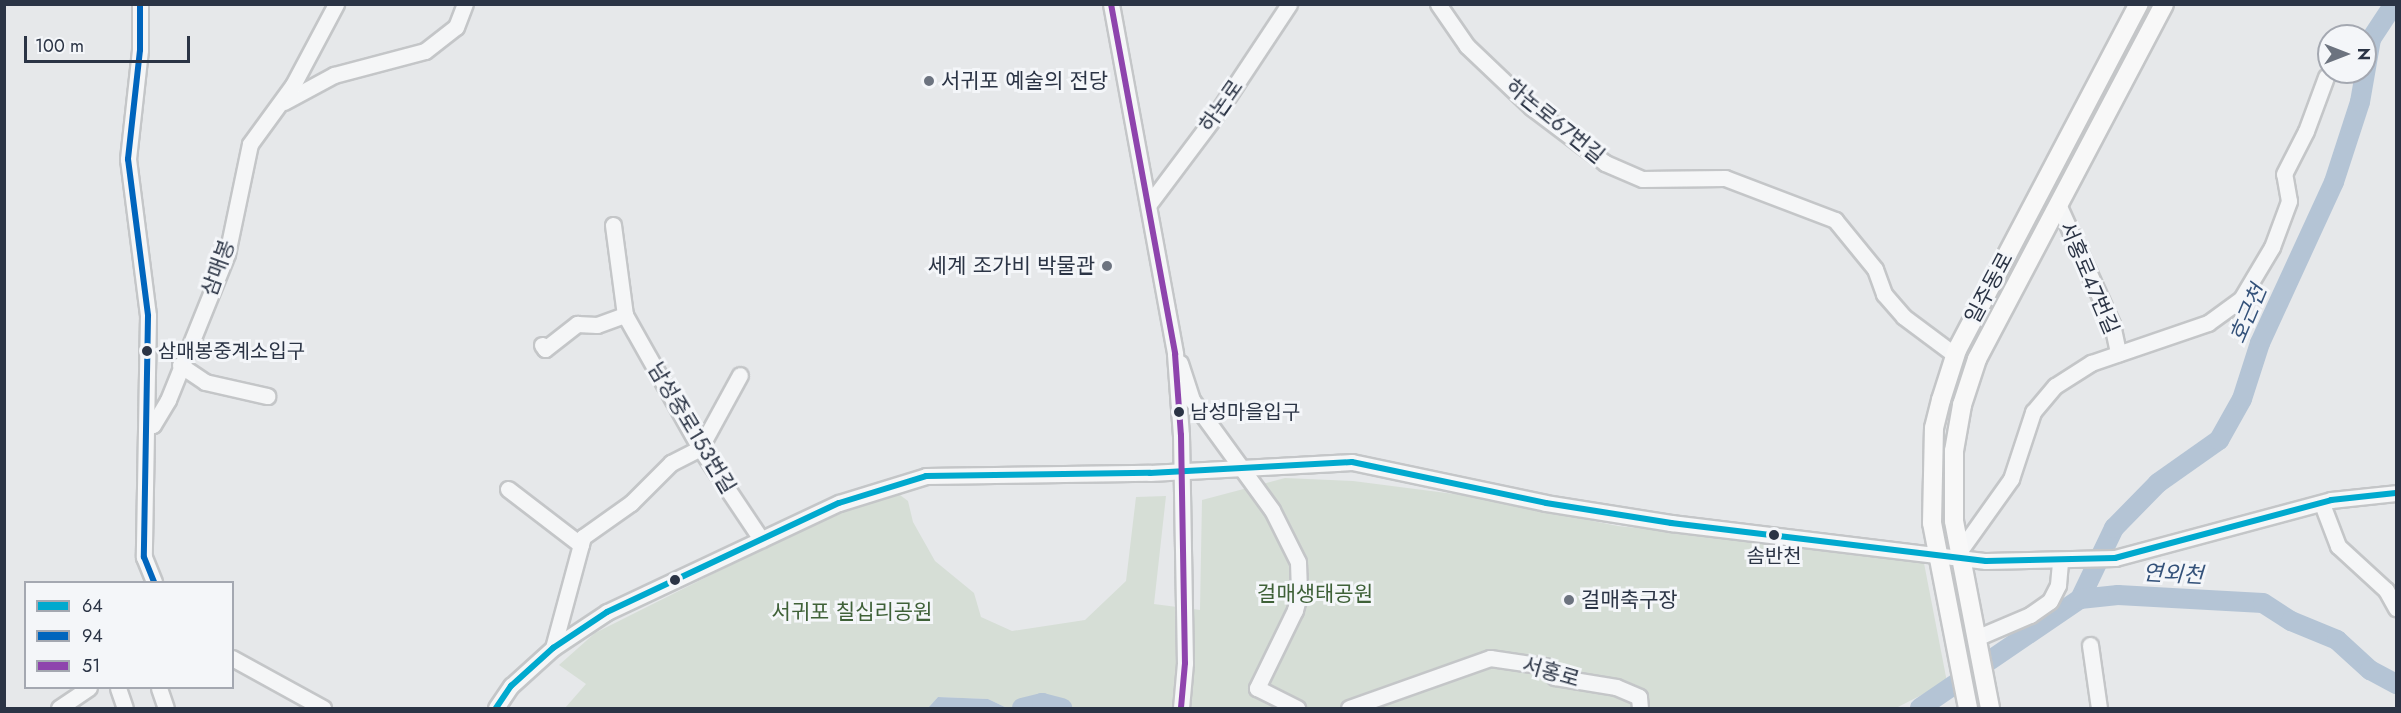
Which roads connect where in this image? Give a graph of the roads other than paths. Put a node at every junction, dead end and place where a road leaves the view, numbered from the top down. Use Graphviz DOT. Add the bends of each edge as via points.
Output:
graph roads {
  1 [pos="140,4"];
  2 [pos="336,4"];
  3 [pos="465,4"];
  4 [pos="1289,4"];
  5 [pos="1438,4"];
  6 [pos="2139,4"];
  7 [pos="2164,4"];
  8 [pos="1111,6"];
  9 [pos="2323,84"];
  10 [pos="279,105"];
  11 [pos="1149,204"];
  12 [pos="2058,204"];
  13 [pos="614,225"];
  14 [pos="625,315"];
  15 [pos="542,345"];
  16 [pos="2118,353"];
  17 [pos="1175,354"];
  18 [pos="1955,355"];
  19 [pos="180,365"];
  20 [pos="740,375"];
  21 [pos="267,396"];
  22 [pos="147,424"];
  23 [pos="700,448"];
  24 [pos="1240,466"];
  25 [pos="1179,471"];
  26 [pos="508,489"];
  27 [pos="2397,493"];
  28 [pos="2322,504"];
  29 [pos="761,539"];
  30 [pos="581,545"];
  31 [pos="1936,554"];
  32 [pos="1959,555"];
  33 [pos="2060,561"];
  34 [pos="154,581"];
  35 [pos="2397,608"];
  36 [pos="1976,638"];
  37 [pos="2090,645"];
  38 [pos="553,648"];
  39 [pos="234,659"];
  40 [pos="86,689"];
  41 [pos="119,689"];
  42 [pos="160,689"];
  43 [pos="59,708"];
  44 [pos="125,708"];
  45 [pos="166,708"];
  46 [pos="323,708"];
  47 [pos="495,708"];
  48 [pos="1181,708"];
  49 [pos="1297,708"];
  50 [pos="1350,708"];
  51 [pos="1640,708"];
  52 [pos="1968,708"];
  53 [pos="1990,708"];
  54 [pos="2099,708"];
  1 -- 22 [label="street" via="140,50 128,159 148,316"];
  2 -- 10 [label="street, 삼매봉"];
  3 -- 10 [label="street, 삼매봉" via="456,27 425,51 334,75"];
  4 -- 11 [label="street, 하논로" via="1215,116"];
  5 -- 18 [label="street, 하논로67번길" via="1475,54 1532,107 1605,163 1642,179 1725,178 1834,220 1875,269 1884,294 1904,317"];
  6 -- 18 [label="main road, 일주동로"];
  7 -- 12 [label="main road, 일주동로"];
  8 -- 11 [label="street"];
  9 -- 16 [label="street, 서홍로47번길" via="2284,174 2289,201 2275,238 2241,299 2208,323"];
  10 -- 19 [label="street, 삼매봉" via="250,144 227,254"];
  11 -- 17 [label="street"];
  12 -- 16 [label="street, 서홍로47번길" via="2112,324"];
  12 -- 32 [label="main road, 일주동로" via="1967,383 1956,431 1953,474"];
  13 -- 14 [label="street"];
  14 -- 15 [label="street" via="597,325 577,324 545,349"];
  14 -- 23 [label="street, 남성중로153번길"];
  16 -- 32 [label="street, 서홍로47번길" via="2091,363 2055,386 2033,412 2011,478"];
  17 -- 24 [label="street" via="1192,400"];
  17 -- 25 [label="street" via="1181,435"];
  18 -- 31 [label="main road, 일주동로" via="1934,428 1931,474"];
  19 -- 21 [label="street" via="205,382"];
  19 -- 22 [label="street, 삼매봉" via="161,412 153,425"];
  20 -- 23 [label="street"];
  22 -- 34 [label="street" via="144,557"];
  23 -- 29 [label="street, 남성중로153번길"];
  23 -- 30 [label="street" via="671,463 632,502 583,537"];
  24 -- 25 [label="street"];
  24 -- 31 [label="street" via="1352,462 1546,503 1671,524"];
  24 -- 49 [label="street" via="1272,510 1298,562 1299,596 1295,610 1257,688"];
  25 -- 29 [label="street" via="926,476 839,502"];
  25 -- 48 [label="street" via="1185,663"];
  26 -- 30 [label="street"];
  27 -- 28 [label="street"];
  28 -- 33 [label="street" via="2140,552"];
  28 -- 35 [label="street" via="2338,546 2386,590"];
  29 -- 38 [label="street" via="607,612"];
  30 -- 38 [label="street"];
  31 -- 32 [label="street"];
  31 -- 52 [label="main road, 일주동로"];
  32 -- 33 [label="street"];
  32 -- 36 [label="main road, 일주동로"];
  33 -- 36 [label="street" via="2058,585 2050,601 2030,615"];
  36 -- 53 [label="main road, 일주동로"];
  37 -- 54 [label="street"];
  38 -- 47 [label="street" via="511,686"];
  39 -- 46 [label="street"];
  40 -- 43 [label="street"];
  41 -- 44 [label="street"];
  42 -- 45 [label="street"];
  50 -- 51 [label="street, 서홍로" via="1490,658 1545,666 1555,676 1616,687 1639,697"];
}
